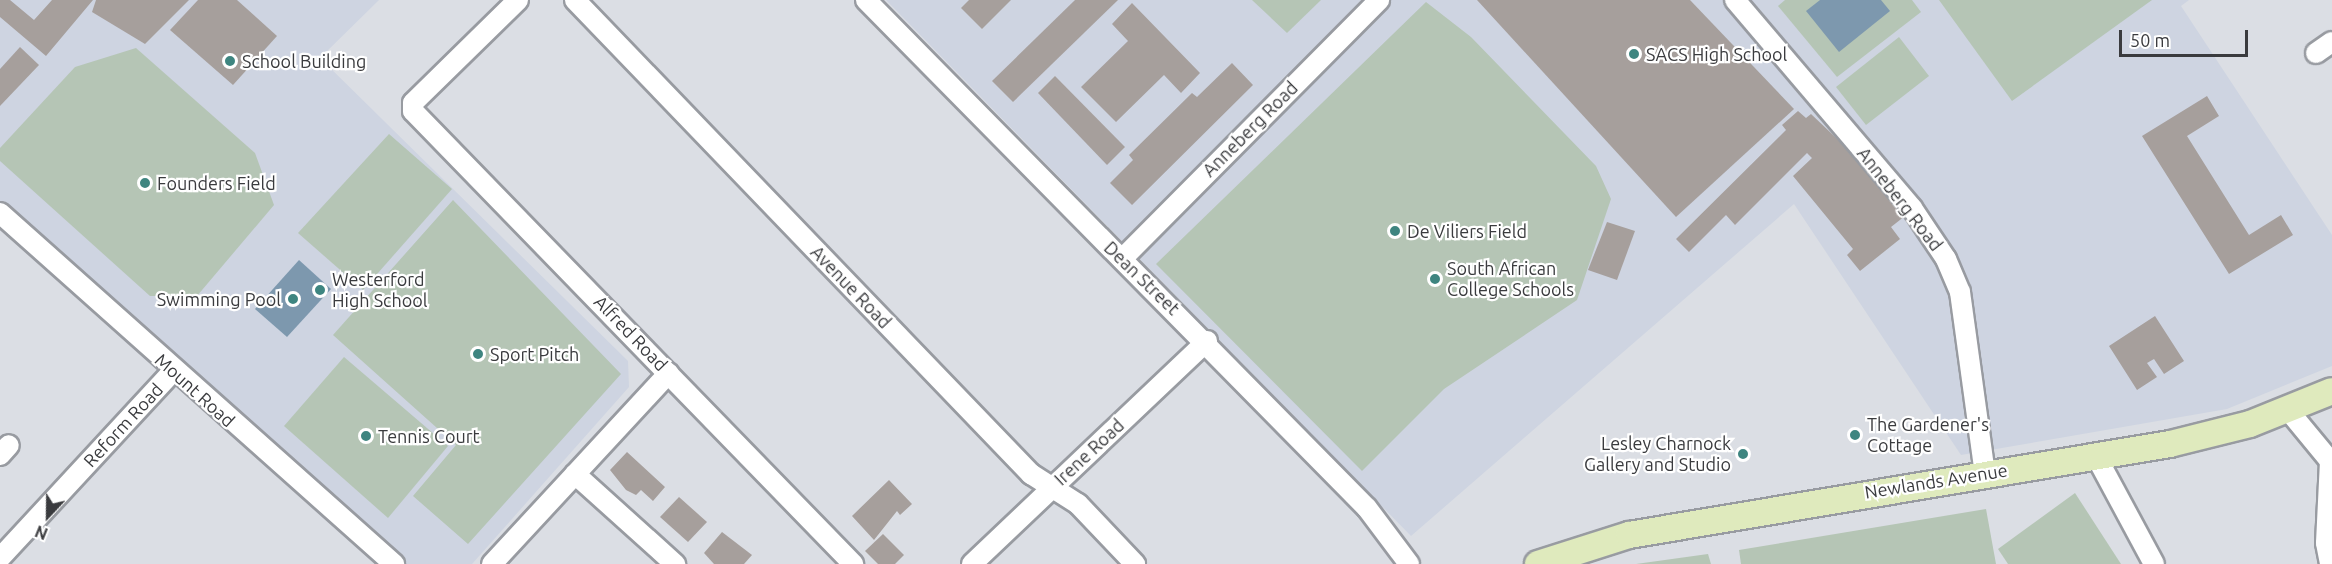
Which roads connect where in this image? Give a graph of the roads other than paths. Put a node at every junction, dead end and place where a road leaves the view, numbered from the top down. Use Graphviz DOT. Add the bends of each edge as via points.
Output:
graph roads {
  1 [pos="518,0"];
  2 [pos="575,0"];
  3 [pos="866,0"];
  4 [pos="1379,0"];
  5 [pos="1735,0"];
  6 [pos="0,213"];
  7 [pos="1122,259"];
  8 [pos="1207,342"];
  9 [pos="174,371"];
  10 [pos="669,373"];
  11 [pos="2332,391"];
  12 [pos="2288,410"];
  13 [pos="2097,458"];
  14 [pos="2331,461"];
  15 [pos="575,474"];
  16 [pos="1985,474"];
  17 [pos="1053,486"];
  18 [pos="0,558"];
  19 [pos="394,564"];
  20 [pos="492,564"];
  21 [pos="675,564"];
  22 [pos="853,564"];
  23 [pos="972,564"];
  24 [pos="1135,564"];
  25 [pos="1409,564"];
  26 [pos="1538,564"];
  27 [pos="2154,564"];
  28 [pos="2330,564"];
  1 -- 10 [label="street, Alfred Road" via="413,103 416,115"];
  2 -- 17 [label="street, Avenue Road" via="1031,474"];
  3 -- 7 [label="street, Dean Street"];
  4 -- 7 [label="street, Anneberg Road"];
  5 -- 16 [label="street, Anneberg Road" via="1912,208 1947,259 1960,292"];
  6 -- 9 [label="street, Mount Road"];
  7 -- 8 [label="street, Dean Street"];
  8 -- 17 [label="street, Irene Road"];
  8 -- 25 [label="street, Dean Street" via="1367,508"];
  9 -- 18 [label="street, Reform Road"];
  9 -- 19 [label="street, Mount Road"];
  10 -- 15 [label="street"];
  10 -- 22 [label="street, Alfred Road"];
  11 -- 12 [label="main road, Newlands Avenue"];
  12 -- 13 [label="main road, Newlands Avenue" via="2213,434"];
  12 -- 14 [label="street"];
  13 -- 16 [label="main road, Newlands Avenue"];
  13 -- 27 [label="street"];
  14 -- 28 [label="street" via="2326,543"];
  15 -- 20 [label="street"];
  15 -- 21 [label="street"];
  16 -- 26 [label="main road, Newlands Avenue" via="1629,535"];
  17 -- 23 [label="street, Irene Road"];
  17 -- 24 [label="street, Avenue Road"];
}
